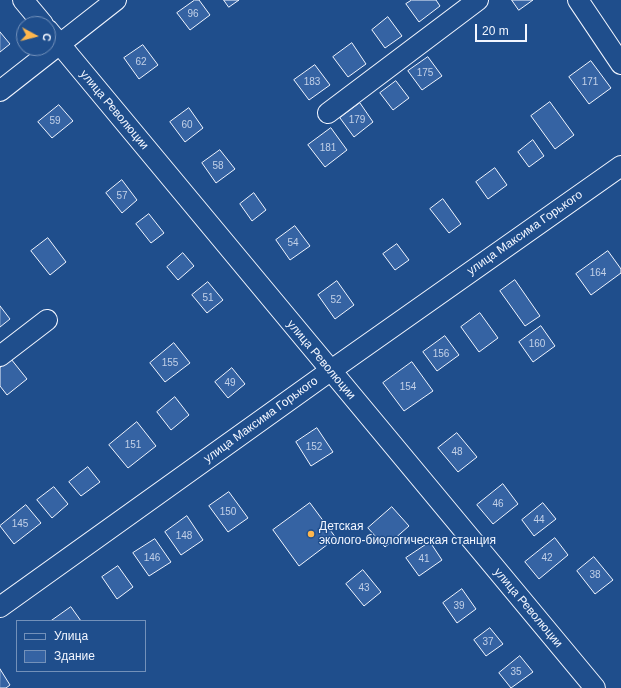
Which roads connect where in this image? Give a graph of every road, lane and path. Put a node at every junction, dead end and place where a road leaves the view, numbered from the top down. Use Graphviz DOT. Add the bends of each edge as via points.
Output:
graph roads {
  1 [pos="23,0"];
  2 [pos="116,0"];
  3 [pos="478,0"];
  4 [pos="578,0"];
  5 [pos="36,16"];
  6 [pos="56,35"];
  7 [pos="56,41"];
  8 [pos="34,56"];
  9 [pos="621,64"];
  10 [pos="0,91"];
  11 [pos="328,113"];
  12 [pos="621,166"];
  13 [pos="47,320"];
  14 [pos="0,356"];
  15 [pos="330,371"];
  16 [pos="0,607"];
  17 [pos="595,688"];
  1 -- 5 [label="street"];
  2 -- 6 [label="street"];
  3 -- 11 [label="street"];
  4 -- 9 [label="street"];
  7 -- 15 [label="street, улица Революции"];
  8 -- 10 [label="street"];
  12 -- 15 [label="street, улица Максима Горького"];
  13 -- 14 [label="street"];
  15 -- 16 [label="street, улица Максима Горького"];
  15 -- 17 [label="street, улица Революции"];
}
